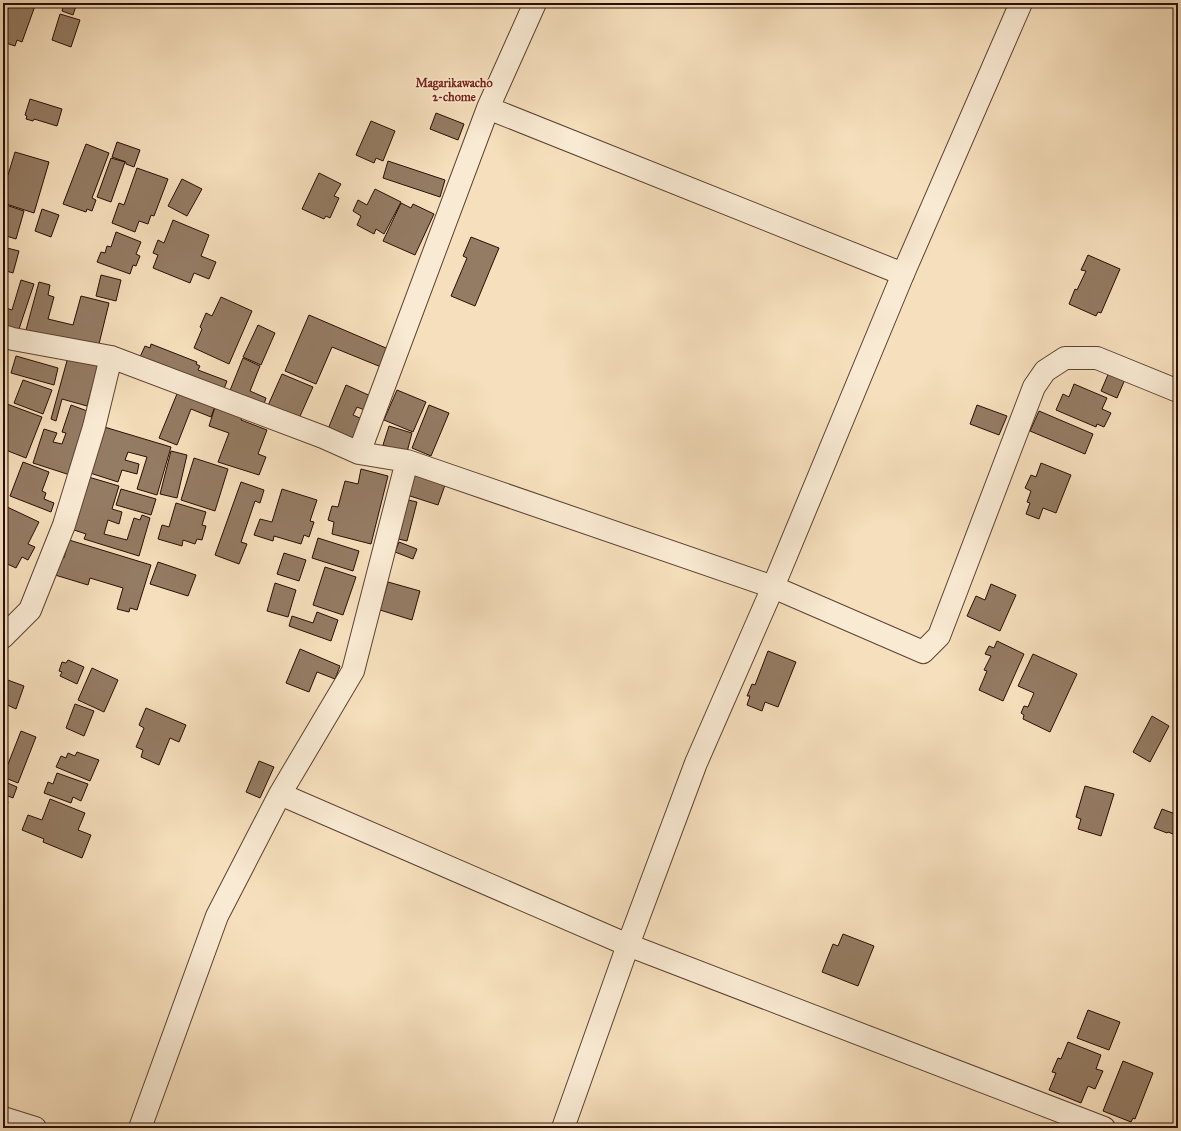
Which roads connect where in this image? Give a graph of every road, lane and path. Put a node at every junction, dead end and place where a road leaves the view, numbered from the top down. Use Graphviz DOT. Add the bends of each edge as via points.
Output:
graph roads {
  1 [pos="535,3"];
  2 [pos="1021,3"];
  3 [pos="488,108"];
  4 [pos="903,274"];
  5 [pos="3,336"];
  6 [pos="111,357"];
  7 [pos="1178,391"];
  8 [pos="359,453"];
  9 [pos="407,461"];
  10 [pos="773,587"];
  11 [pos="3,637"];
  12 [pos="280,794"];
  13 [pos="628,945"];
  14 [pos="3,1118"];
  15 [pos="35,1128"];
  16 [pos="140,1128"];
  17 [pos="563,1128"];
  18 [pos="1104,1128"];
  1 -- 3 [label="street"];
  2 -- 4 [label="street"];
  3 -- 4 [label="street"];
  3 -- 8 [label="street"];
  4 -- 10 [label="street"];
  5 -- 6 [label="street"];
  6 -- 8 [label="street" via="324,437"];
  6 -- 11 [label="street" via="94,427 64,525 30,610"];
  7 -- 10 [label="street" via="1097,358 1065,358 1045,371 1034,387 938,636 923,652"];
  8 -- 9 [label="street"];
  9 -- 10 [label="street"];
  9 -- 12 [label="street" via="353,671"];
  10 -- 13 [label="street" via="696,763"];
  12 -- 13 [label="street"];
  12 -- 16 [label="street" via="217,916"];
  13 -- 17 [label="street"];
  13 -- 18 [label="street"];
  14 -- 15 [label="street"];
}
